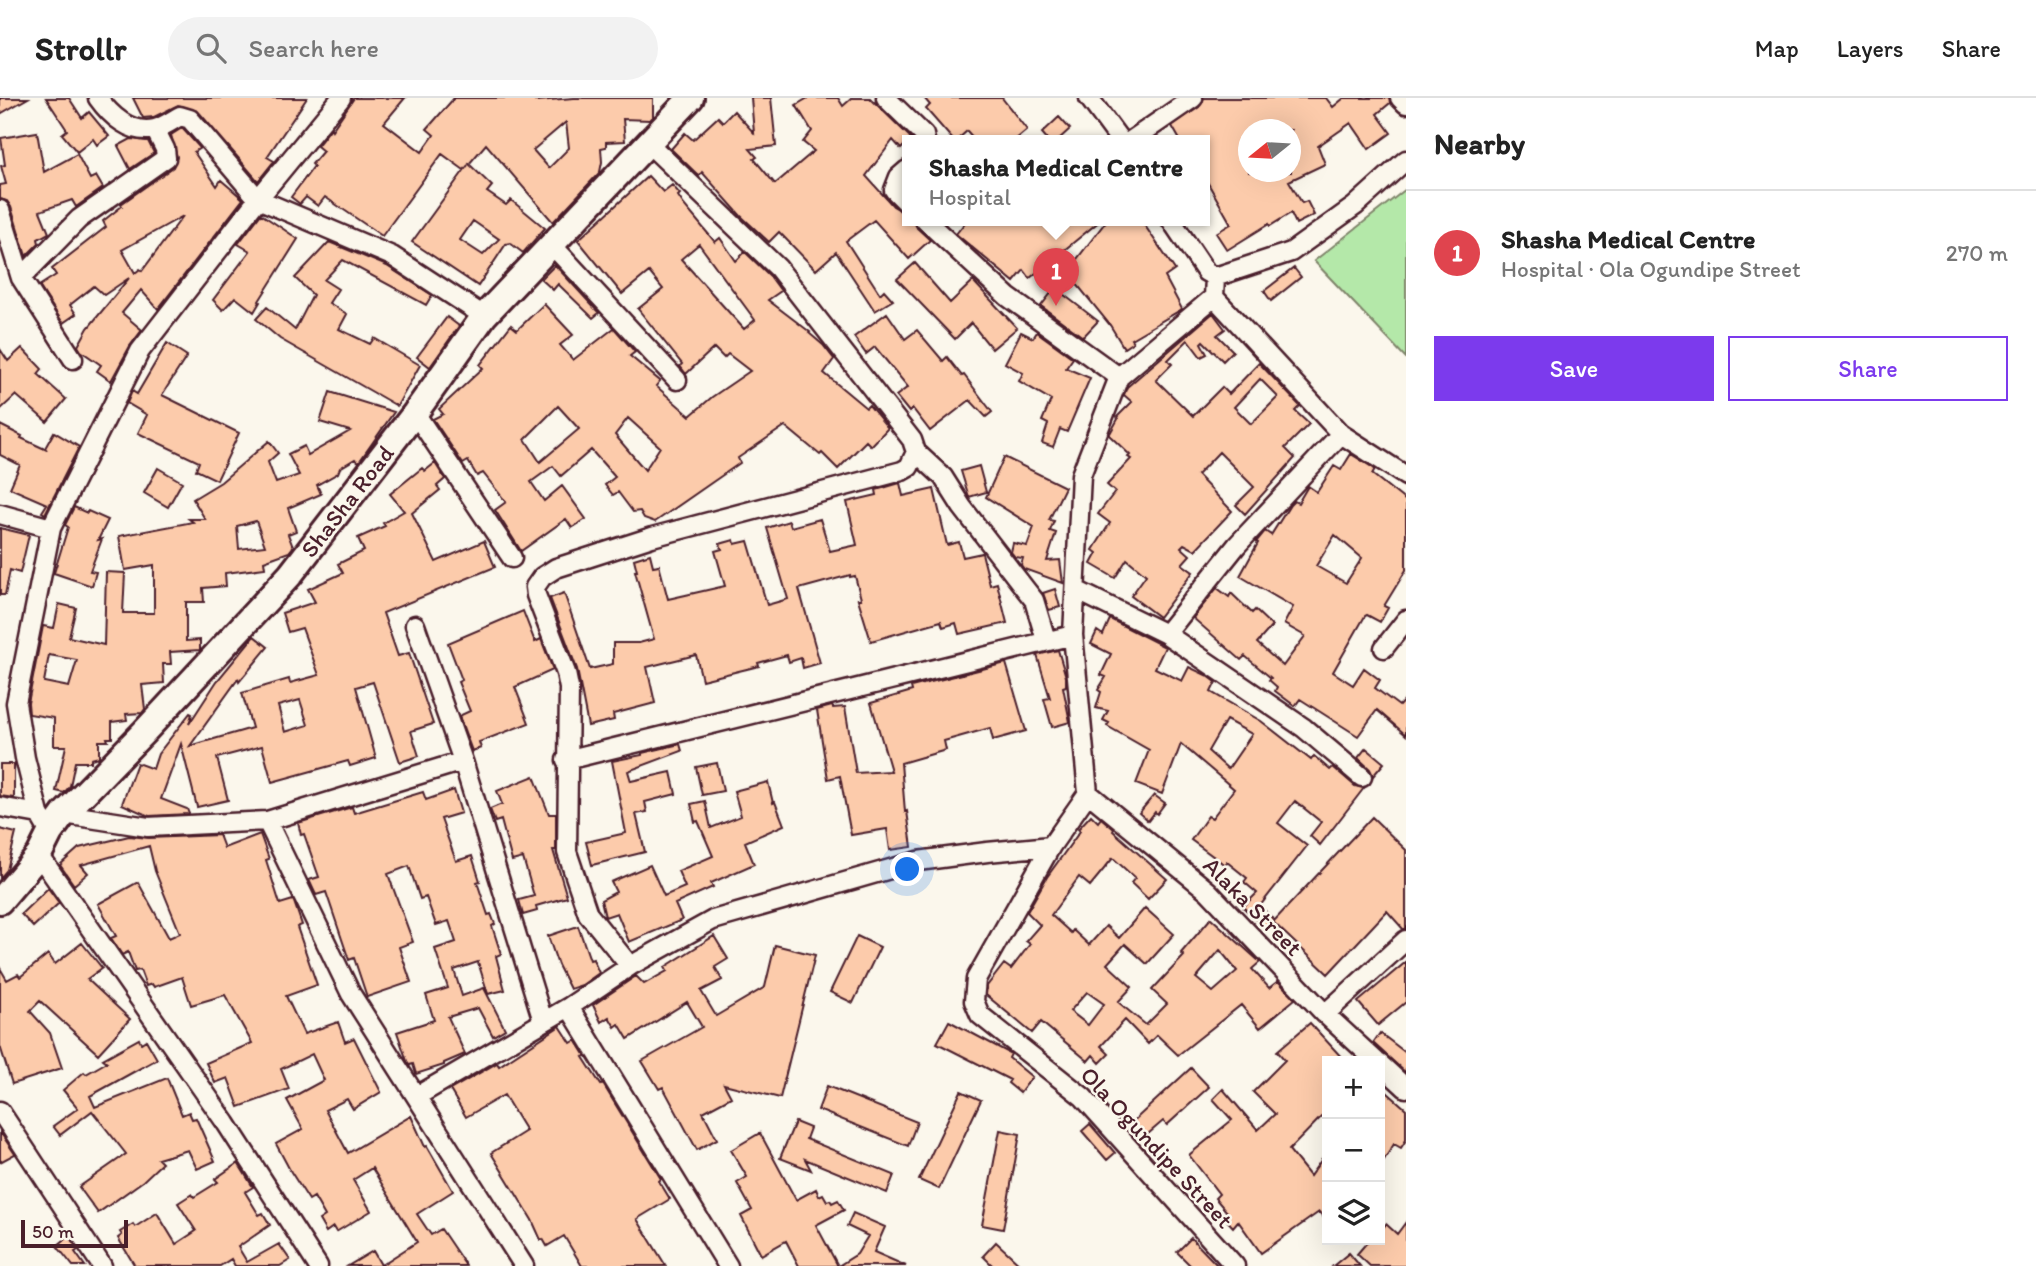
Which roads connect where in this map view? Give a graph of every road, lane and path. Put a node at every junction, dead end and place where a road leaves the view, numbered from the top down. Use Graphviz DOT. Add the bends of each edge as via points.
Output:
graph roads {
  1 [pos="98,98"];
  2 [pos="341,98"];
  3 [pos="691,98"];
  4 [pos="886,98"];
  5 [pos="1090,98"];
  6 [pos="1193,98"];
  7 [pos="1400,98"];
  8 [pos="1406,104"];
  9 [pos="155,129"];
  10 [pos="924,135"];
  11 [pos="1116,135"];
  12 [pos="1139,135"];
  13 [pos="648,143"];
  14 [pos="1406,160"];
  15 [pos="902,174"];
  16 [pos="902,198"];
  17 [pos="258,199"];
  18 [pos="0,210"];
  19 [pos="931,226"];
  20 [pos="1175,226"];
  21 [pos="552,245"];
  22 [pos="1215,276"];
  23 [pos="21,278"];
  24 [pos="1214,297"];
  25 [pos="484,316"];
  26 [pos="73,359"];
  27 [pos="1119,377"];
  28 [pos="677,380"];
  29 [pos="415,413"];
  30 [pos="1341,434"];
  31 [pos="916,452"];
  32 [pos="1406,476"];
  33 [pos="0,514"];
  34 [pos="51,528"];
  35 [pos="512,558"];
  36 [pos="1076,590"];
  37 [pos="1406,620"];
  38 [pos="415,625"];
  39 [pos="1166,634"];
  40 [pos="1073,635"];
  41 [pos="1046,640"];
  42 [pos="1384,648"];
  43 [pos="566,760"];
  44 [pos="463,761"];
  45 [pos="1362,778"];
  46 [pos="1088,793"];
  47 [pos="0,807"];
  48 [pos="267,821"];
  49 [pos="48,829"];
  50 [pos="1051,846"];
  51 [pos="0,901"];
  52 [pos="1406,940"];
  53 [pos="630,966"];
  54 [pos="569,1007"];
  55 [pos="1325,1014"];
  56 [pos="543,1021"];
  57 [pos="1370,1056"];
  58 [pos="1385,1069"];
  59 [pos="1406,1088"];
  60 [pos="417,1097"];
  61 [pos="0,1111"];
  62 [pos="102,1266"];
  63 [pos="318,1266"];
  64 [pos="524,1266"];
  65 [pos="727,1266"];
  66 [pos="1235,1266"];
  1 -- 9 [label="street" via="133,129"];
  2 -- 17 [label="street"];
  3 -- 13 [label="street, ShaSha Road"];
  4 -- 10 [label="street"];
  5 -- 11 [label="street"];
  6 -- 12 [label="street"];
  7 -- 8 [label="street"];
  9 -- 17 [label="street" via="180,116 190,119"];
  9 -- 23 [label="street" via="166,158 79,219"];
  13 -- 21 [label="street, ShaSha Road"];
  13 -- 31 [label="street" via="778,268 912,440"];
  14 -- 22 [label="street" via="1355,206 1291,252"];
  15 -- 16 [label="street" via="894,190"];
  17 -- 25 [label="street" via="392,256"];
  17 -- 34 [label="street" via="140,351"];
  18 -- 23 [label="street"];
  19 -- 27 [label="street" via="1008,298"];
  20 -- 22 [label="street" via="1206,272"];
  21 -- 25 [label="street, ShaSha Road"];
  21 -- 28 [label="street"];
  22 -- 24 [label="street"];
  23 -- 26 [label="street"];
  24 -- 27 [label="street"];
  24 -- 30 [label="street"];
  25 -- 29 [label="street, ShaSha Road"];
  27 -- 36 [label="street" via="1081,475"];
  29 -- 35 [label="street"];
  29 -- 49 [label="street, ShaSha Road" via="290,575"];
  30 -- 32 [label="street"];
  30 -- 39 [label="street" via="1237,545"];
  31 -- 41 [label="street" via="943,478 1034,600"];
  31 -- 43 [label="street" via="902,471 652,537 556,568 542,577 536,595 569,688"];
  33 -- 34 [label="street"];
  34 -- 49 [label="street" via="16,703 25,758"];
  36 -- 39 [label="street"];
  36 -- 40 [label="street"];
  37 -- 42 [label="street"];
  38 -- 44 [label="street"];
  39 -- 45 [label="street" via="1304,727"];
  40 -- 41 [label="street"];
  40 -- 46 [label="street"];
  41 -- 43 [label="street"];
  43 -- 53 [label="street" via="567,852 588,914"];
  44 -- 48 [label="street"];
  44 -- 56 [label="street"];
  46 -- 50 [label="street, Ola Ogundipe Street"];
  46 -- 55 [label="street, Alaka Street" via="1208,891"];
  47 -- 49 [label="street"];
  48 -- 49 [label="street"];
  48 -- 60 [label="street" via="351,995"];
  49 -- 51 [label="street, ShaSha Road"];
  49 -- 63 [label="street" via="226,1124"];
  50 -- 53 [label="street" via="918,861 713,920"];
  50 -- 66 [label="street, Ola Ogundipe Street" via="976,979 974,1001 980,1015 1083,1097"];
  52 -- 55 [label="street"];
  53 -- 54 [label="street"];
  54 -- 56 [label="street"];
  54 -- 65 [label="street"];
  55 -- 57 [label="street, Alaka Street"];
  56 -- 60 [label="street"];
  58 -- 59 [label="street, Alaka Street"];
  60 -- 64 [label="street"];
  61 -- 62 [label="street"];
}
